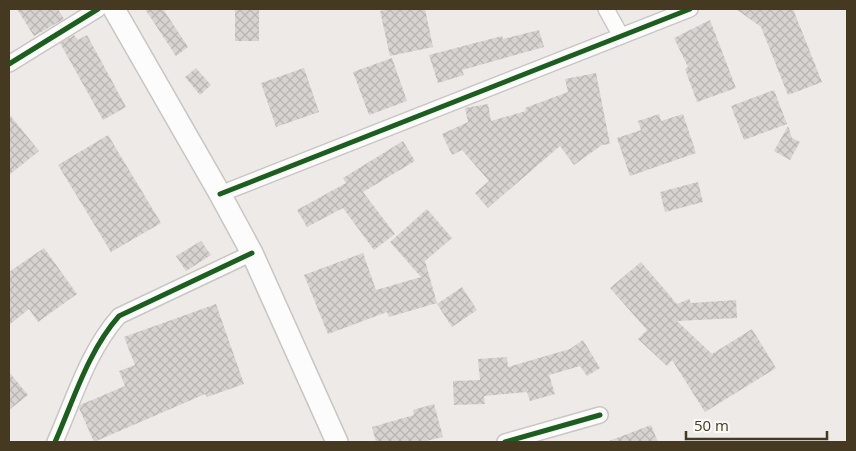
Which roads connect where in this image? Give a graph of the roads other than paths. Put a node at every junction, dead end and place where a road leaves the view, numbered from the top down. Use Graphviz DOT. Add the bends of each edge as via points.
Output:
graph roads {
  1 [pos="98,9"];
  2 [pos="114,9"];
  3 [pos="606,9"];
  4 [pos="690,9"];
  5 [pos="621,36"];
  6 [pos="9,64"];
  7 [pos="220,194"];
  8 [pos="252,253"];
  9 [pos="600,415"];
  10 [pos="55,442"];
  11 [pos="337,442"];
  12 [pos="505,442"];
  1 -- 6 [label="street"];
  2 -- 7 [label="main road"];
  3 -- 5 [label="street"];
  4 -- 5 [label="street"];
  5 -- 7 [label="street"];
  7 -- 8 [label="main road"];
  8 -- 10 [label="street" via="119,316 94,351"];
  8 -- 11 [label="main road"];
  9 -- 12 [label="street"];
}
